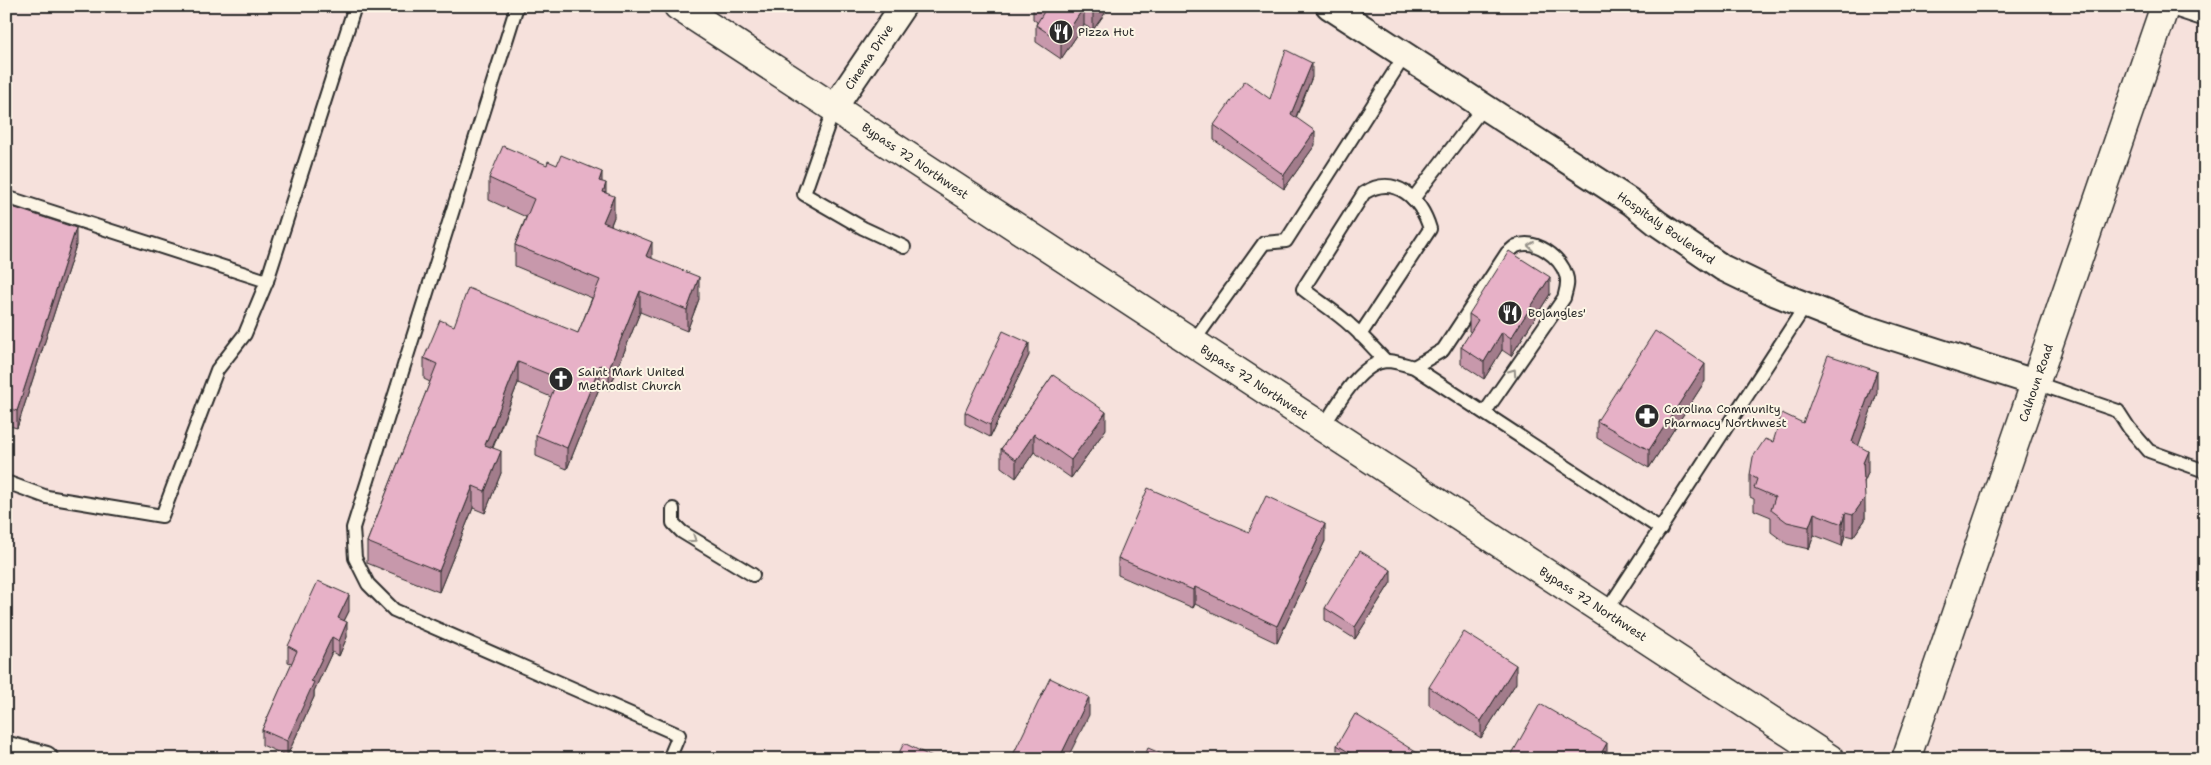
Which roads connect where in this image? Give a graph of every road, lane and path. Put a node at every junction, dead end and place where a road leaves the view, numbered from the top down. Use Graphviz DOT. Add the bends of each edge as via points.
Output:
graph roads {
  1 [pos="356,6"];
  2 [pos="517,6"];
  3 [pos="678,6"];
  4 [pos="903,6"];
  5 [pos="1330,6"];
  6 [pos="2165,7"];
  7 [pos="2205,20"];
  8 [pos="1405,55"];
  9 [pos="1484,106"];
  10 [pos="834,108"];
  11 [pos="6,197"];
  12 [pos="1414,199"];
  13 [pos="904,247"];
  14 [pos="267,281"];
  15 [pos="1806,305"];
  16 [pos="1360,335"];
  17 [pos="1193,342"];
  18 [pos="1386,361"];
  19 [pos="1414,366"];
  20 [pos="2036,383"];
  21 [pos="1485,412"];
  22 [pos="1323,427"];
  23 [pos="2205,471"];
  24 [pos="6,482"];
  25 [pos="673,509"];
  26 [pos="1661,529"];
  27 [pos="753,575"];
  28 [pos="1606,612"];
  29 [pos="6,749"];
  30 [pos="45,759"];
  31 [pos="669,759"];
  32 [pos="1830,759"];
  33 [pos="1906,759"];
  1 -- 14 [label="lane"];
  2 -- 31 [label="lane" via="353,528 355,558 368,584 394,610 679,735"];
  3 -- 10 [label="main road, Bypass 72 Northwest"];
  4 -- 10 [label="street, Cinema Drive"];
  5 -- 8 [label="street, Hospitaly Boulevard"];
  6 -- 7 [label="lane"];
  6 -- 20 [label="main road, Calhoun Road"];
  8 -- 9 [label="street, Hospitaly Boulevard"];
  8 -- 17 [label="lane" via="1286,241 1264,243"];
  9 -- 12 [label="lane"];
  9 -- 15 [label="street, Hospitaly Boulevard" via="1631,202 1723,268"];
  10 -- 13 [label="lane" via="804,194"];
  10 -- 17 [label="main road, Bypass 72 Northwest"];
  11 -- 14 [label="lane"];
  12 -- 16 [label="lane" via="1426,215 1430,229"];
  12 -- 16 [label="lane" via="1384,185 1364,194 1303,289"];
  14 -- 24 [label="lane" via="245,334 217,370 162,516 47,497"];
  15 -- 20 [label="street, Hospitaly Boulevard" via="1862,327"];
  15 -- 26 [label="lane"];
  16 -- 18 [label="lane"];
  17 -- 22 [label="main road, Bypass 72 Northwest"];
  18 -- 19 [label="lane"];
  18 -- 22 [label="lane" via="1370,367 1358,378"];
  19 -- 21 [label="lane"];
  21 -- 19 [label="lane, one-way" via="1564,298 1567,276 1560,262 1540,247 1517,246 1507,253 1443,350"];
  20 -- 23 [label="lane" via="2118,411 2149,451"];
  20 -- 33 [label="main road, Calhoun Road"];
  21 -- 26 [label="lane"];
  22 -- 28 [label="main road, Bypass 72 Northwest"];
  25 -- 27 [label="lane, one-way" via="674,522 682,532"];
  26 -- 28 [label="lane"];
  28 -- 32 [label="main road, Bypass 72 Northwest"];
  29 -- 30 [label="street"];
}
